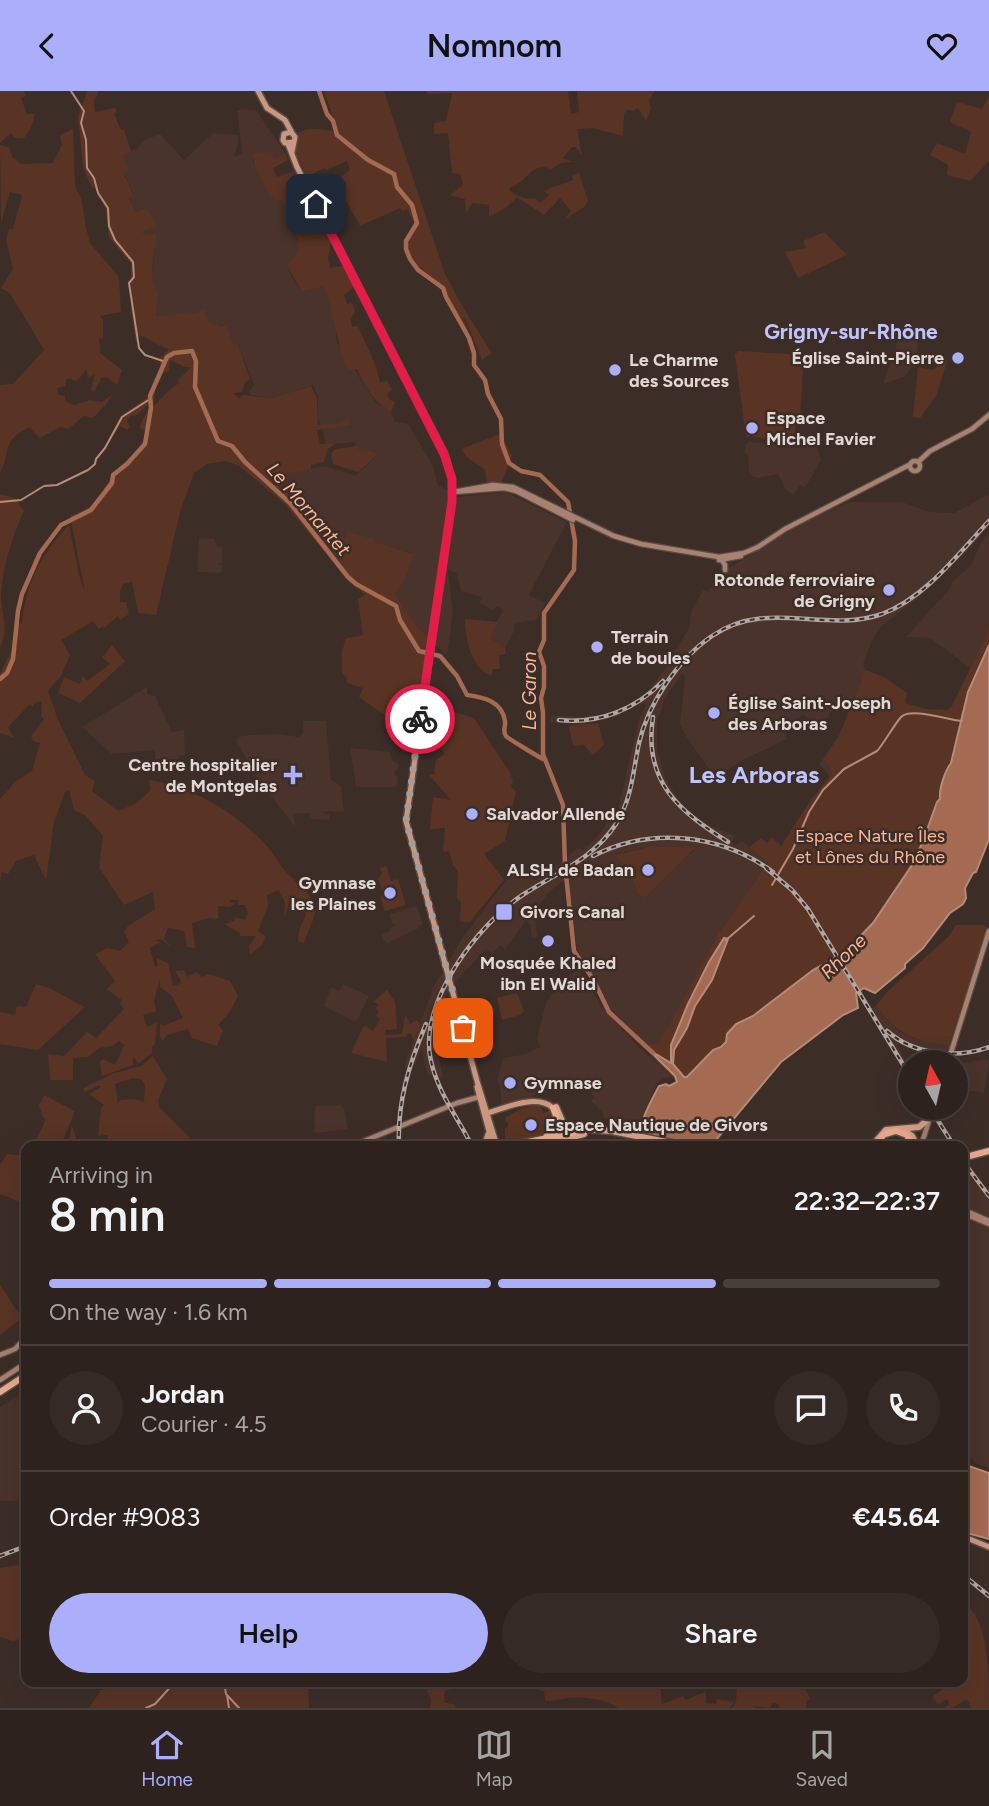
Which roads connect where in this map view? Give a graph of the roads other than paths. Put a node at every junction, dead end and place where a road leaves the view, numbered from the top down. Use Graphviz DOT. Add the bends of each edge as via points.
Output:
graph roads {
  1 [pos="258,91"];
  2 [pos="289,133"];
  3 [pos="290,143"];
  4 [pos="989,415"];
  5 [pos="919,464"];
  6 [pos="910,467"];
  7 [pos="502,487"];
  8 [pos="465,490"];
  9 [pos="453,492"];
  10 [pos="575,519"];
  11 [pos="733,558"];
  12 [pos="721,560"];
  13 [pos="725,570"];
  14 [pos="989,931"];
  15 [pos="952,1050"];
  16 [pos="479,1093"];
  17 [pos="555,1108"];
  18 [pos="489,1113"];
  19 [pos="928,1120"];
  20 [pos="929,1120"];
  21 [pos="900,1128"];
  22 [pos="586,1130"];
  23 [pos="492,1133"];
  24 [pos="579,1134"];
  25 [pos="626,1135"];
  26 [pos="543,1139"];
  27 [pos="364,1141"];
  28 [pos="487,1141"];
  29 [pos="494,1141"];
  30 [pos="533,1141"];
  31 [pos="546,1141"];
  32 [pos="553,1141"];
  33 [pos="652,1141"];
  34 [pos="659,1141"];
  35 [pos="878,1141"];
  36 [pos="878,1141"];
  37 [pos="912,1141"];
  38 [pos="914,1141"];
  39 [pos="918,1141"];
  40 [pos="986,1150"];
  41 [pos="968,1154"];
  42 [pos="968,1213"];
  43 [pos="989,1222"];
  44 [pos="21,1342"];
  45 [pos="0,1355"];
  46 [pos="21,1366"];
  47 [pos="21,1376"];
  48 [pos="0,1380"];
  49 [pos="0,1390"];
  50 [pos="968,1538"];
  51 [pos="989,1546"];
  1 -- 2 [label="main road" via="267,108 285,120"];
  2 -- 3 [label="main road" via="295,139"];
  2 -- 3 [label="main road" via="283,139"];
  3 -- 9 [label="main road" via="295,162 444,454"];
  4 -- 5 [label="main road" via="930,451"];
  5 -- 6 [label="main road" via="913,461"];
  5 -- 6 [label="main road" via="915,472"];
  6 -- 11 [label="main road"];
  7 -- 8 [label="main road"];
  7 -- 8 [label="main road"];
  7 -- 10 [label="main road"];
  8 -- 9 [label="main road"];
  9 -- 16 [label="main road" via="406,821"];
  10 -- 11 [label="main road" via="641,544"];
  10 -- 12 [label="main road" via="638,546"];
  11 -- 12 [label="main road"];
  12 -- 13 [label="main road"];
  14 -- 15 [label="main road"];
  16 -- 18 [label="main road"];
  16 -- 27 [label="main road"];
  17 -- 18 [label="main road" via="544,1102 528,1103"];
  17 -- 22 [label="highway" via="569,1128"];
  17 -- 26 [label="highway" via="556,1125"];
  18 -- 23 [label="main road"];
  19 -- 21 [label="highway" via="919,1127"];
  20 -- 39 [label="main road"];
  21 -- 35 [label="highway" via="885,1131"];
  21 -- 38 [label="highway"];
  22 -- 25 [label="highway"];
  22 -- 26 [label="highway"];
  23 -- 28 [label="main road"];
  23 -- 29 [label="main road"];
  24 -- 25 [label="highway"];
  24 -- 31 [label="highway"];
  24 -- 32 [label="highway"];
  25 -- 33 [label="highway"];
  25 -- 34 [label="highway"];
  26 -- 30 [label="highway"];
  36 -- 37 [label="highway" via="892,1131"];
  40 -- 41 [label="highway"];
  42 -- 43 [label="main road"];
  44 -- 45 [label="main road"];
  46 -- 48 [label="main road"];
  47 -- 49 [label="highway"];
  50 -- 51 [label="main road"];
}
